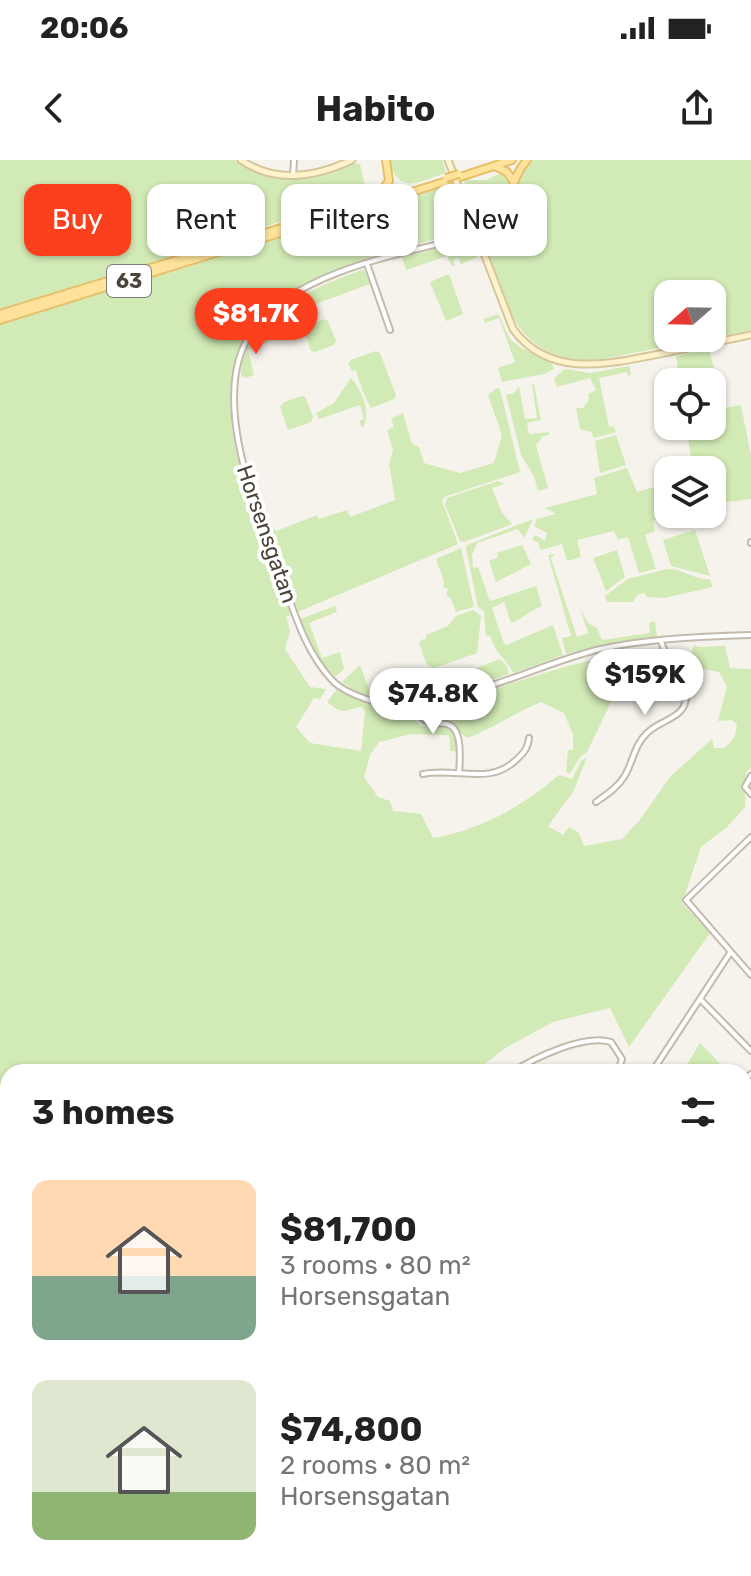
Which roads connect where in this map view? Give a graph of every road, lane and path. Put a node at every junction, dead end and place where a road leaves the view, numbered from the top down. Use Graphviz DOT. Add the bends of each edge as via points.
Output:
graph roads {
  1 [pos="241,160"];
  2 [pos="294,160"];
  3 [pos="352,160"];
  4 [pos="386,160"];
  5 [pos="448,160"];
  6 [pos="512,160"];
  7 [pos="527,160"];
  8 [pos="498,163"];
  9 [pos="293,176"];
  10 [pos="446,179"];
  11 [pos="514,182"];
  12 [pos="387,184"];
  13 [pos="457,184"];
  14 [pos="418,187"];
  15 [pos="281,229"];
  16 [pos="434,244"];
  17 [pos="484,256"];
  18 [pos="367,264"];
  19 [pos="0,317"];
  20 [pos="390,330"];
  21 [pos="751,335"];
  22 [pos="751,635"];
  23 [pos="661,641"];
  24 [pos="415,706"];
  25 [pos="529,738"];
  26 [pos="459,773"];
  27 [pos="423,774"];
  28 [pos="751,776"];
  29 [pos="751,794"];
  30 [pos="596,802"];
  31 [pos="751,837"];
  32 [pos="730,953"];
  33 [pos="751,975"];
  34 [pos="701,1000"];
  35 [pos="751,1051"];
  36 [pos="529,1064"];
  37 [pos="620,1064"];
  38 [pos="657,1064"];
  1 -- 9 [label="street" via="265,172"];
  2 -- 9 [label="street"];
  3 -- 9 [label="street"];
  4 -- 12 [label="main road"];
  5 -- 13 [label="street"];
  6 -- 8 [label="main road, 63"];
  7 -- 11 [label="main road"];
  8 -- 10 [label="main road, 63, bridge"];
  8 -- 11 [label="main road"];
  10 -- 14 [label="main road, 63"];
  10 -- 19 [label="main road, 63"];
  15 -- 19 [label="main road, 63"];
  16 -- 18 [label="street, Horsensgatan"];
  17 -- 21 [label="street" via="513,329 552,359 599,365"];
  18 -- 20 [label="street"];
  18 -- 24 [label="street, Horsensgatan" via="316,283 270,309 251,333 237,365 236,416 243,469 310,651 335,684 367,700"];
  22 -- 23 [label="street, Horsensgatan"];
  23 -- 24 [label="street, Horsensgatan" via="566,657"];
  23 -- 30 [label="street" via="686,688 683,708 645,735 625,776"];
  24 -- 26 [label="street, Horsensgatan" via="425,722 456,729"];
  25 -- 26 [label="street" via="528,748 493,774"];
  26 -- 27 [label="street"];
  28 -- 29 [label="street" via="745,787"];
  31 -- 32 [label="street" via="686,900"];
  32 -- 33 [label="street"];
  32 -- 34 [label="street"];
  34 -- 35 [label="street"];
  34 -- 38 [label="street"];
  36 -- 37 [label="street" via="600,1038 611,1042"];
}
